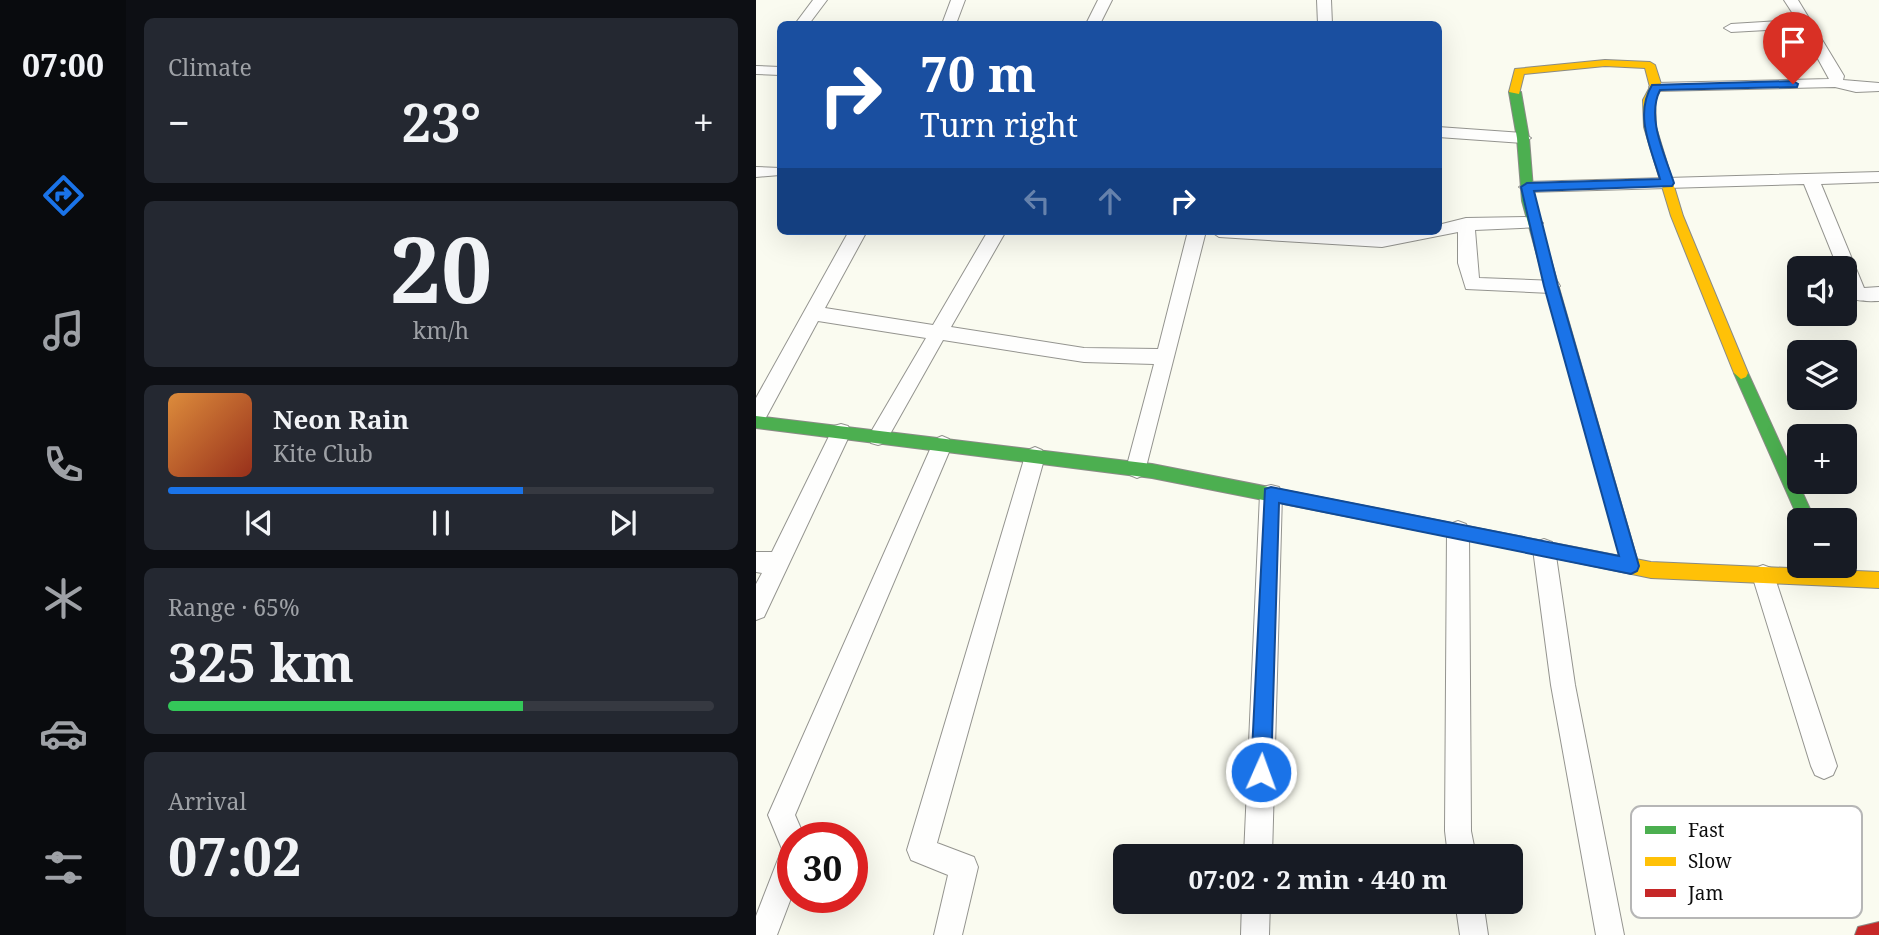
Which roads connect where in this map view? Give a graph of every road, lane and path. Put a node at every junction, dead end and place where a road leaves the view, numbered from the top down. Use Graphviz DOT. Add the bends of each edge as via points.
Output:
graph roads {
  1 [pos="820,0"];
  2 [pos="958,0"];
  3 [pos="1105,0"];
  4 [pos="1324,0"];
  5 [pos="1791,0"];
  6 [pos="804,21"];
  7 [pos="950,21"];
  8 [pos="1094,21"];
  9 [pos="1325,21"];
  10 [pos="1807,24"];
  11 [pos="1731,28"];
  12 [pos="1835,83"];
  13 [pos="1656,87"];
  14 [pos="1879,87"];
  15 [pos="1442,132"];
  16 [pos="1523,138"];
  17 [pos="756,172"];
  18 [pos="774,172"];
  19 [pos="1879,177"];
  20 [pos="1810,178"];
  21 [pos="1667,183"];
  22 [pos="1527,187"];
  23 [pos="1534,223"];
  24 [pos="1466,224"];
  25 [pos="1442,230"];
  26 [pos="856,235"];
  27 [pos="995,235"];
  28 [pos="1196,235"];
  29 [pos="1349,235"];
  30 [pos="1382,236"];
  31 [pos="1551,286"];
  32 [pos="1879,294"];
  33 [pos="813,313"];
  34 [pos="939,334"];
  35 [pos="1165,357"];
  36 [pos="756,419"];
  37 [pos="841,432"];
  38 [pos="878,437"];
  39 [pos="942,445"];
  40 [pos="1035,456"];
  41 [pos="1137,469"];
  42 [pos="1271,494"];
  43 [pos="1802,508"];
  44 [pos="1458,531"];
  45 [pos="1544,549"];
  46 [pos="767,563"];
  47 [pos="1631,566"];
  48 [pos="1787,574"];
  49 [pos="1763,575"];
  50 [pos="1857,576"];
  51 [pos="1879,580"];
  52 [pos="756,609"];
  53 [pos="1825,766"];
  54 [pos="784,822"];
  55 [pos="1258,844"];
  56 [pos="1460,844"];
  57 [pos="777,898"];
  58 [pos="1256,914"];
  59 [pos="1471,914"];
  60 [pos="1879,933"];
  61 [pos="763,935"];
  62 [pos="948,935"];
  63 [pos="1255,935"];
  64 [pos="1474,935"];
  65 [pos="1610,935"];
  66 [pos="1866,935"];
  1 -- 6 [label="street"];
  2 -- 7 [label="street"];
  3 -- 8 [label="street"];
  4 -- 9 [label="street"];
  5 -- 10 [label="street"];
  10 -- 11 [label="street"];
  10 -- 12 [label="street" via="1837,76"];
  12 -- 13 [label="street"];
  12 -- 14 [label="street"];
  13 -- 16 [label="street" via="1650,65 1605,63 1519,71 1514,96"];
  13 -- 21 [label="street" via="1649,100 1650,127"];
  15 -- 16 [label="street"];
  16 -- 22 [label="street"];
  17 -- 18 [label="street"];
  19 -- 20 [label="street"];
  20 -- 21 [label="street"];
  20 -- 32 [label="street" via="1858,295"];
  21 -- 22 [label="street"];
  21 -- 43 [label="street" via="1733,356"];
  22 -- 23 [label="street"];
  23 -- 24 [label="street"];
  23 -- 31 [label="street"];
  24 -- 25 [label="street"];
  24 -- 31 [label="street" via="1472,284"];
  26 -- 33 [label="street"];
  27 -- 34 [label="street"];
  28 -- 35 [label="street"];
  29 -- 30 [label="street"];
  31 -- 47 [label="street"];
  33 -- 34 [label="street"];
  33 -- 36 [label="street"];
  34 -- 35 [label="street" via="1084,355"];
  34 -- 38 [label="street"];
  35 -- 41 [label="street"];
  36 -- 37 [label="street"];
  37 -- 38 [label="street"];
  37 -- 46 [label="street"];
  38 -- 39 [label="street"];
  39 -- 40 [label="street"];
  39 -- 54 [label="street" via="781,815"];
  40 -- 41 [label="street"];
  40 -- 62 [label="street" via="921,850 964,867"];
  41 -- 42 [label="street"];
  42 -- 44 [label="street"];
  42 -- 55 [label="street"];
  44 -- 45 [label="street"];
  44 -- 56 [label="street"];
  45 -- 47 [label="street"];
  45 -- 65 [label="street" via="1563,685"];
  46 -- 52 [label="street"];
  47 -- 49 [label="street"];
  48 -- 49 [label="street"];
  49 -- 53 [label="street"];
  50 -- 51 [label="street"];
  57 -- 61 [label="street"];
  58 -- 63 [label="street"];
  59 -- 64 [label="street"];
  60 -- 66 [label="street"];
}
